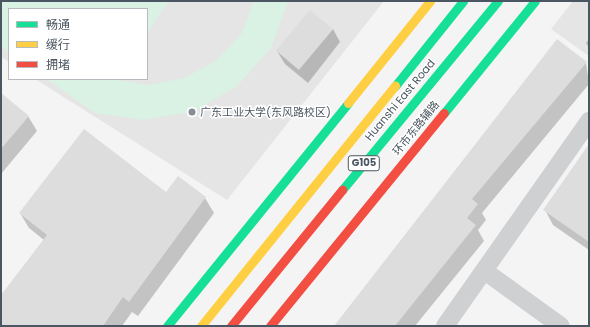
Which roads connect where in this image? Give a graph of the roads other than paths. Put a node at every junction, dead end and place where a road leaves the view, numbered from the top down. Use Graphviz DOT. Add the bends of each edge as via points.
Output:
graph roads {
  1 [pos="430,1"];
  2 [pos="463,1"];
  3 [pos="498,1"];
  4 [pos="535,1"];
  5 [pos="589,121"];
  6 [pos="486,272"];
  7 [pos="167,326"];
  8 [pos="201,326"];
  9 [pos="231,326"];
  10 [pos="270,326"];
  11 [pos="445,326"];
  12 [pos="561,326"];
  1 -- 7 [label="main road"];
  2 -- 8 [label="main road, Huanshi East Road / G105"];
  3 -- 9 [label="main road, Huanshi East Road / G105"];
  4 -- 10 [label="main road, 环市东路辅路"];
  5 -- 6 [label="street"];
  6 -- 11 [label="street"];
  6 -- 12 [label="street"];
}
